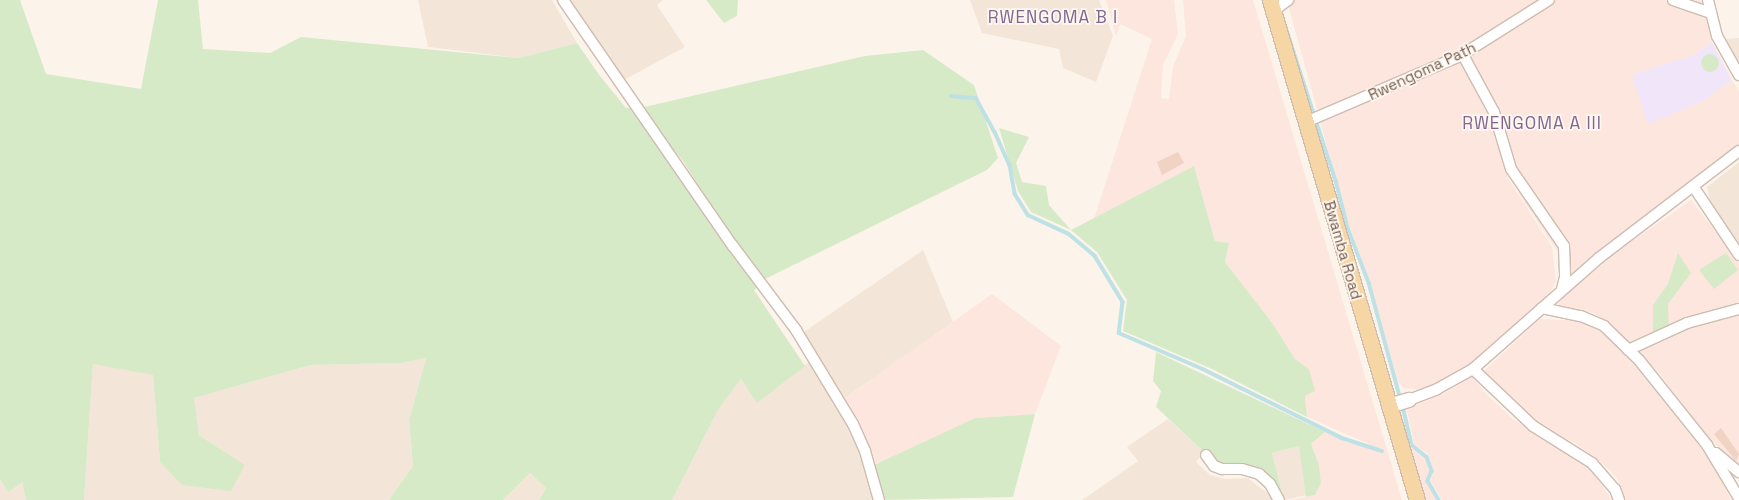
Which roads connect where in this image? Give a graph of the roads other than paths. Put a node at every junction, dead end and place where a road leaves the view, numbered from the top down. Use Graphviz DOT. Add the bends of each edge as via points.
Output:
graph roads {
  1 [pos="563,0"];
  2 [pos="1288,0"];
  3 [pos="1549,0"];
  4 [pos="1673,0"];
  5 [pos="1708,0"];
  6 [pos="1271,5"];
  7 [pos="1711,13"];
  8 [pos="1463,55"];
  9 [pos="1739,75"];
  10 [pos="1306,122"];
  11 [pos="1739,151"];
  12 [pos="1693,186"];
  13 [pos="1739,255"];
  14 [pos="1561,290"];
  15 [pos="1542,308"];
  16 [pos="1739,309"];
  17 [pos="1628,350"];
  18 [pos="1472,369"];
  19 [pos="1409,400"];
  20 [pos="1389,406"];
  21 [pos="1707,445"];
  22 [pos="1206,455"];
  23 [pos="1739,472"];
  24 [pos="1739,498"];
  25 [pos="879,500"];
  26 [pos="1279,500"];
  27 [pos="1417,500"];
  28 [pos="1619,500"];
  1 -- 25 [label="street" via="733,246 796,330 852,424 865,451"];
  2 -- 6 [label="street"];
  3 -- 8 [label="street, Rwengoma Path"];
  4 -- 7 [label="street"];
  5 -- 7 [label="street"];
  6 -- 10 [label="main road, Bwamba Road"];
  7 -- 9 [label="street" via="1717,36"];
  8 -- 10 [label="street, Rwengoma Path"];
  8 -- 14 [label="street" via="1494,112 1511,169 1564,246 1565,277"];
  10 -- 20 [label="main road, Bwamba Road"];
  11 -- 12 [label="street"];
  12 -- 13 [label="street"];
  12 -- 14 [label="street"];
  14 -- 15 [label="street"];
  15 -- 17 [label="street" via="1581,316 1604,326"];
  15 -- 18 [label="street"];
  16 -- 17 [label="street" via="1686,323"];
  17 -- 21 [label="street"];
  18 -- 19 [label="street" via="1437,389"];
  18 -- 28 [label="street" via="1534,426 1592,463 1615,490"];
  19 -- 20 [label="street"];
  20 -- 27 [label="main road, Bwamba Road"];
  21 -- 23 [label="street"];
  21 -- 24 [label="street"];
  22 -- 26 [label="street" via="1214,466 1222,469 1242,469 1259,474 1270,484"];
}
